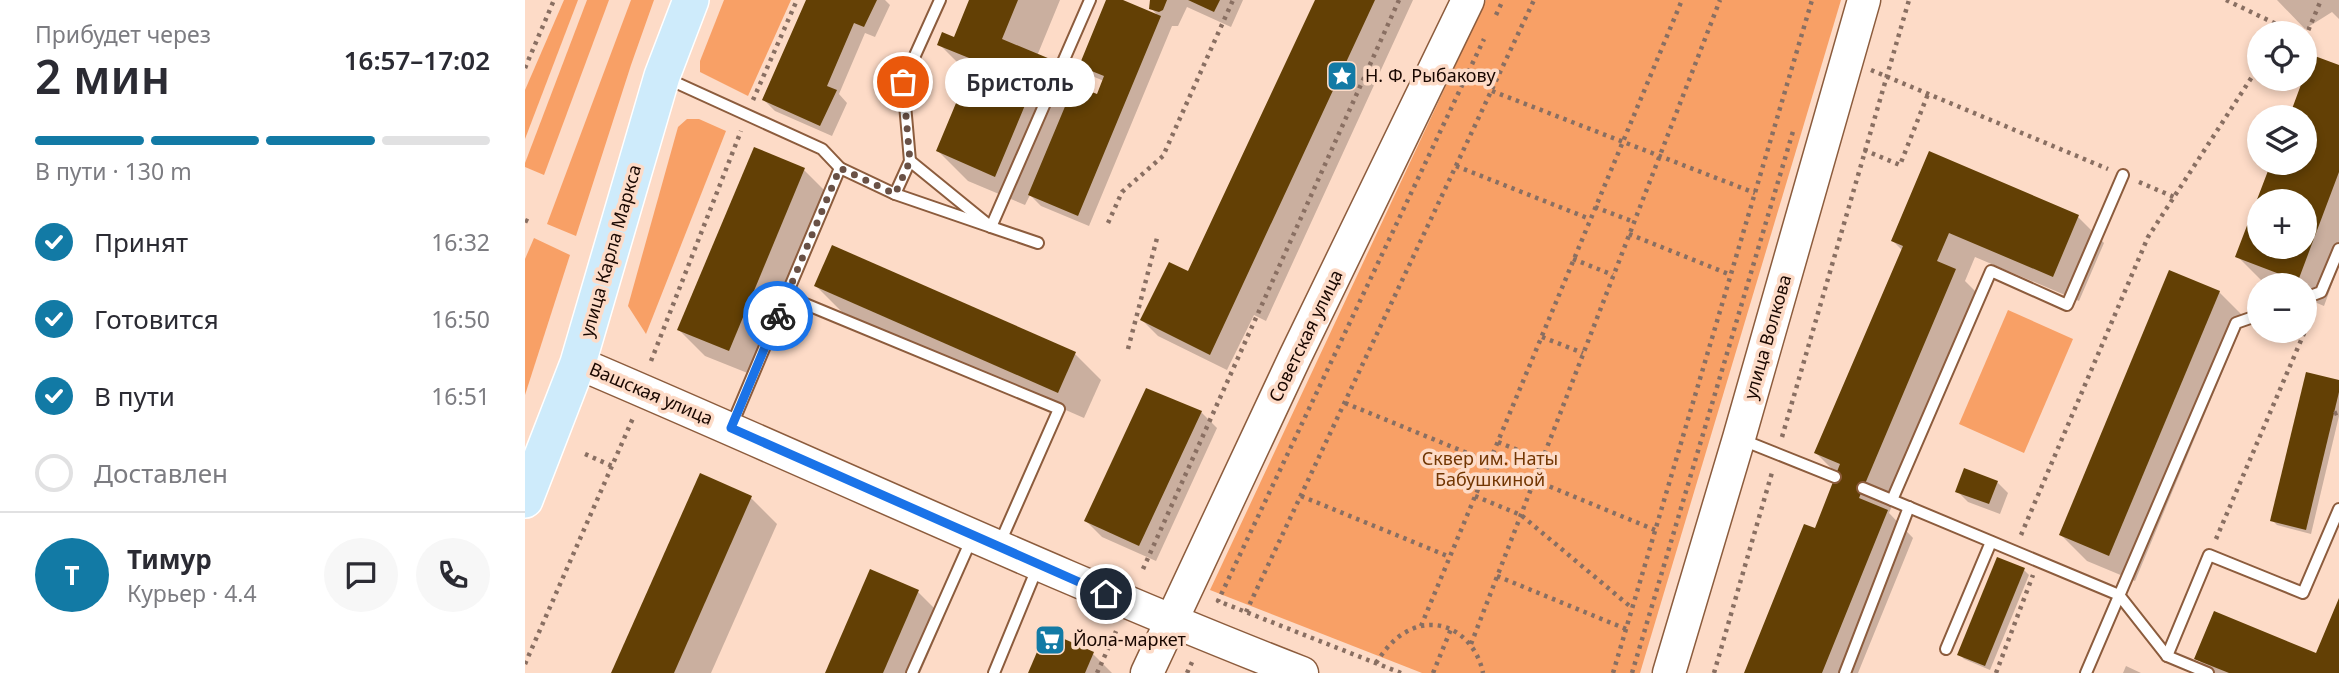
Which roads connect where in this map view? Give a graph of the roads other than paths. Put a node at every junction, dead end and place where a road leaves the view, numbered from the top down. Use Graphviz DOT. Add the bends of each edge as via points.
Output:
graph roads {
  1 [pos="691,0"];
  2 [pos="940,0"];
  3 [pos="1090,0"];
  4 [pos="1468,0"];
  5 [pos="1864,0"];
  6 [pos="662,76"];
  7 [pos="910,161"];
  8 [pos="840,168"];
  9 [pos="2123,176"];
  10 [pos="895,194"];
  11 [pos="991,227"];
  12 [pos="1038,243"];
  13 [pos="2339,248"];
  14 [pos="2317,294"];
  15 [pos="786,296"];
  16 [pos="2247,319"];
  17 [pos="578,363"];
  18 [pos="731,428"];
  19 [pos="1739,438"];
  20 [pos="1835,477"];
  21 [pos="528,482"];
  22 [pos="1863,488"];
  23 [pos="1892,500"];
  24 [pos="1909,507"];
  25 [pos="2339,509"];
  26 [pos="986,541"];
  27 [pos="1991,542"];
  28 [pos="1039,564"];
  29 [pos="2119,596"];
  30 [pos="1171,622"];
  31 [pos="1946,649"];
  32 [pos="2167,656"];
  33 [pos="912,673"];
  34 [pos="994,673"];
  35 [pos="1147,673"];
  36 [pos="1302,673"];
  37 [pos="1669,673"];
  38 [pos="1845,673"];
  39 [pos="2086,673"];
  40 [pos="2208,673"];
  1 -- 6 [label="main road, улица Карла Маркса"];
  2 -- 7 [label="lane" via="903,82"];
  3 -- 11 [label="lane"];
  4 -- 30 [label="street, Советская улица"];
  5 -- 19 [label="street, улица Волкова"];
  6 -- 8 [label="lane" via="822,149"];
  6 -- 17 [label="main road, улица Карла Маркса"];
  7 -- 10 [label="lane"];
  7 -- 11 [label="lane"];
  8 -- 10 [label="lane"];
  8 -- 15 [label="lane"];
  9 -- 23 [label="lane" via="2067,305 1991,271"];
  10 -- 11 [label="lane"];
  11 -- 12 [label="lane"];
  13 -- 14 [label="lane"];
  15 -- 18 [label="lane"];
  15 -- 26 [label="lane" via="1059,409"];
  16 -- 29 [label="lane" via="2236,323"];
  17 -- 18 [label="street, Вашская улица"];
  17 -- 21 [label="main road, улица Карла Маркса"];
  18 -- 26 [label="street, Вашская улица"];
  19 -- 20 [label="lane"];
  19 -- 37 [label="street, улица Волкова"];
  22 -- 23 [label="lane"];
  23 -- 24 [label="lane"];
  24 -- 27 [label="lane"];
  24 -- 38 [label="lane"];
  25 -- 32 [label="lane" via="2303,593 2209,555"];
  26 -- 28 [label="street, Вашская улица"];
  26 -- 33 [label="lane"];
  27 -- 29 [label="lane"];
  27 -- 31 [label="lane"];
  28 -- 30 [label="street, Вашская улица"];
  28 -- 34 [label="lane"];
  29 -- 32 [label="lane"];
  29 -- 39 [label="lane"];
  30 -- 35 [label="street, Советская улица"];
  30 -- 36 [label="street, Вашская улица"];
  32 -- 40 [label="lane"];
}
